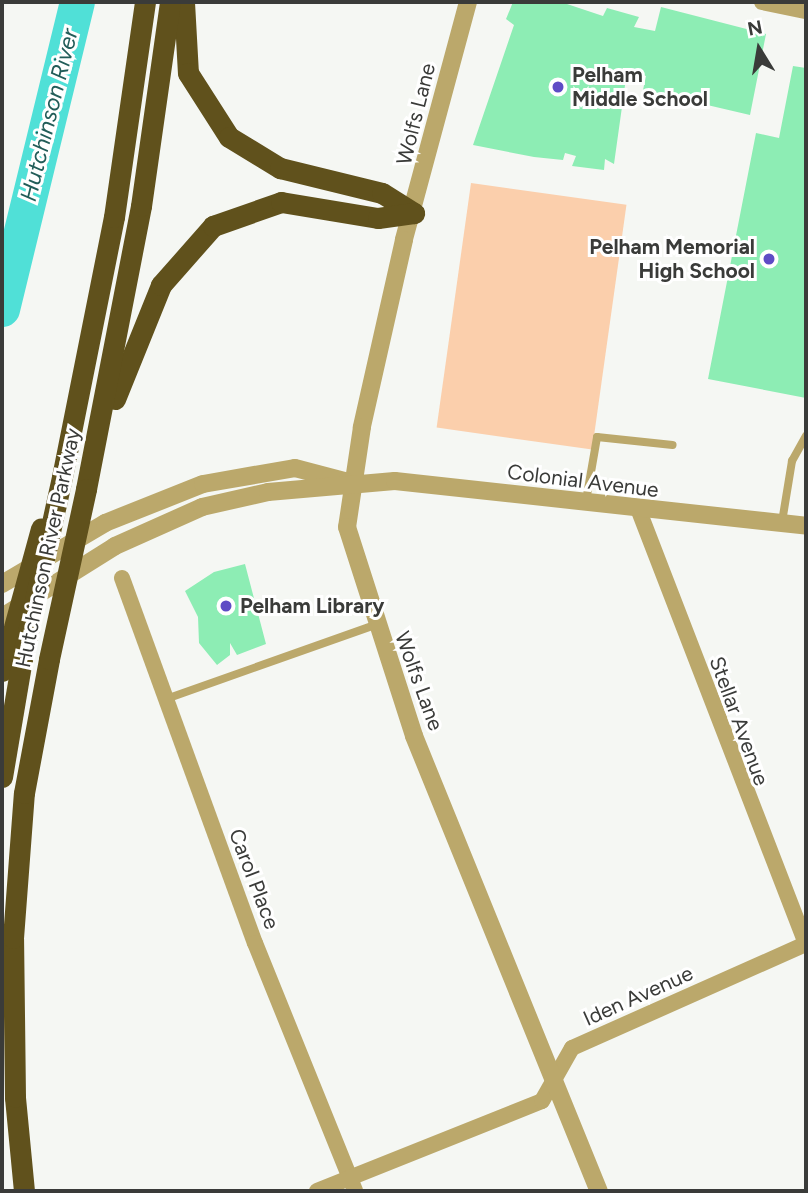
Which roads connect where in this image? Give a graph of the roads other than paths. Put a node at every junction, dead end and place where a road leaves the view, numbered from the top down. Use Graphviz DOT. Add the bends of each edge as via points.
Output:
graph roads {
  1 [pos="145,2"];
  2 [pos="170,2"];
  3 [pos="184,2"];
  4 [pos="468,2"];
  5 [pos="762,2"];
  6 [pos="783,4"];
  7 [pos="806,11"];
  8 [pos="414,213"];
  9 [pos="806,436"];
  10 [pos="673,445"];
  11 [pos="95,446"];
  12 [pos="355,484"];
  13 [pos="586,504"];
  14 [pos="639,511"];
  15 [pos="781,524"];
  16 [pos="806,526"];
  17 [pos="122,578"];
  18 [pos="4,582"];
  19 [pos="6,615"];
  20 [pos="375,625"];
  21 [pos="15,654"];
  22 [pos="2,671"];
  23 [pos="166,699"];
  24 [pos="2,777"];
  25 [pos="806,944"];
  26 [pos="553,1081"];
  27 [pos="352,1185"];
  28 [pos="24,1191"];
  29 [pos="317,1191"];
  30 [pos="599,1191"];
  1 -- 21 [label="highway, Hutchinson River Parkway, bridge" via="114,216 62,477"];
  2 -- 11 [label="highway, Hutchinson River Parkway" via="138,219"];
  3 -- 8 [label="highway" via="188,74 229,137 279,168 382,193"];
  4 -- 8 [label="street, Wolfs Lane"];
  5 -- 6 [label="street"];
  6 -- 7 [label="street"];
  8 -- 11 [label="highway" via="379,218 281,202 212,226 161,285"];
  8 -- 12 [label="street, Wolfs Lane" via="362,427"];
  9 -- 15 [label="lane" via="792,461"];
  10 -- 13 [label="lane" via="597,437"];
  11 -- 28 [label="highway, Hutchinson River Parkway, bridge" via="24,793 13,938 13,1069"];
  12 -- 13 [label="street, Colonial Avenue" via="395,481"];
  12 -- 18 [label="street, Colonial Avenue" via="295,468 203,484 105,523"];
  12 -- 19 [label="street, Colonial Avenue" via="202,507 115,546"];
  12 -- 20 [label="street, Wolfs Lane" via="348,527"];
  13 -- 14 [label="street, Colonial Avenue"];
  14 -- 15 [label="street, Colonial Avenue"];
  14 -- 25 [label="street, Stellar Avenue"];
  15 -- 16 [label="street, Colonial Avenue"];
  17 -- 23 [label="street, Carol Place"];
  20 -- 23 [label="lane"];
  20 -- 26 [label="street, Wolfs Lane"];
  21 -- 22 [label="highway"];
  21 -- 24 [label="highway, Hutchinson River Parkway"];
  23 -- 27 [label="street, Carol Place"];
  25 -- 26 [label="street, Iden Avenue" via="572,1048"];
  26 -- 27 [label="street, Iden Avenue" via="542,1101"];
  26 -- 30 [label="street, Wolfs Lane"];
  27 -- 29 [label="street, Iden Avenue"];
}
